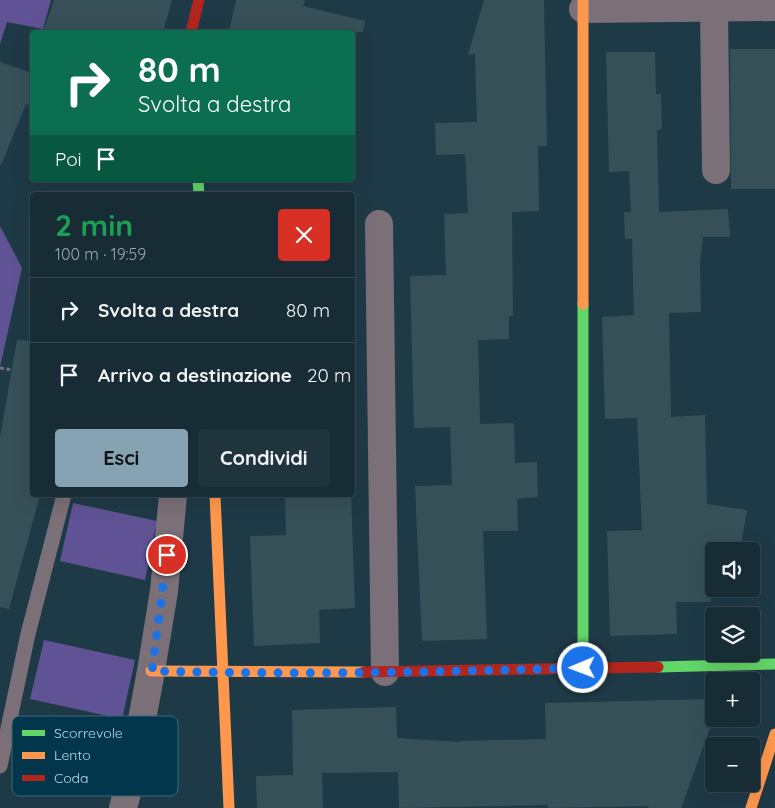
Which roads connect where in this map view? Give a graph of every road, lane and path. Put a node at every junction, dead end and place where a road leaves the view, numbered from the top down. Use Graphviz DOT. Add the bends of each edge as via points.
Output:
graph roads {
  1 [pos="199,0"];
  2 [pos="583,4"];
  3 [pos="775,7"];
  4 [pos="714,8"];
  5 [pos="192,30"];
  6 [pos="716,170"];
  7 [pos="379,224"];
  8 [pos="0,368"];
  9 [pos="12,370"];
  10 [pos="63,497"];
  11 [pos="173,497"];
  12 [pos="215,497"];
  13 [pos="775,664"];
  14 [pos="583,668"];
  15 [pos="152,671"];
  16 [pos="384,672"];
  17 [pos="223,673"];
  18 [pos="143,716"];
  19 [pos="775,734"];
  20 [pos="0,766"];
  21 [pos="229,808"];
  22 [pos="751,808"];
  1 -- 5 [label="street"];
  2 -- 4 [label="street"];
  2 -- 14 [label="street"];
  3 -- 4 [label="street"];
  4 -- 6 [label="street"];
  7 -- 16 [label="street"];
  8 -- 9 [label="path"];
  10 -- 20 [label="lane" via="28,634"];
  11 -- 15 [label="street"];
  12 -- 17 [label="street"];
  13 -- 14 [label="street"];
  14 -- 16 [label="street"];
  15 -- 17 [label="street"];
  15 -- 18 [label="street"];
  16 -- 17 [label="street"];
  17 -- 21 [label="street"];
  19 -- 22 [label="street"];
}
